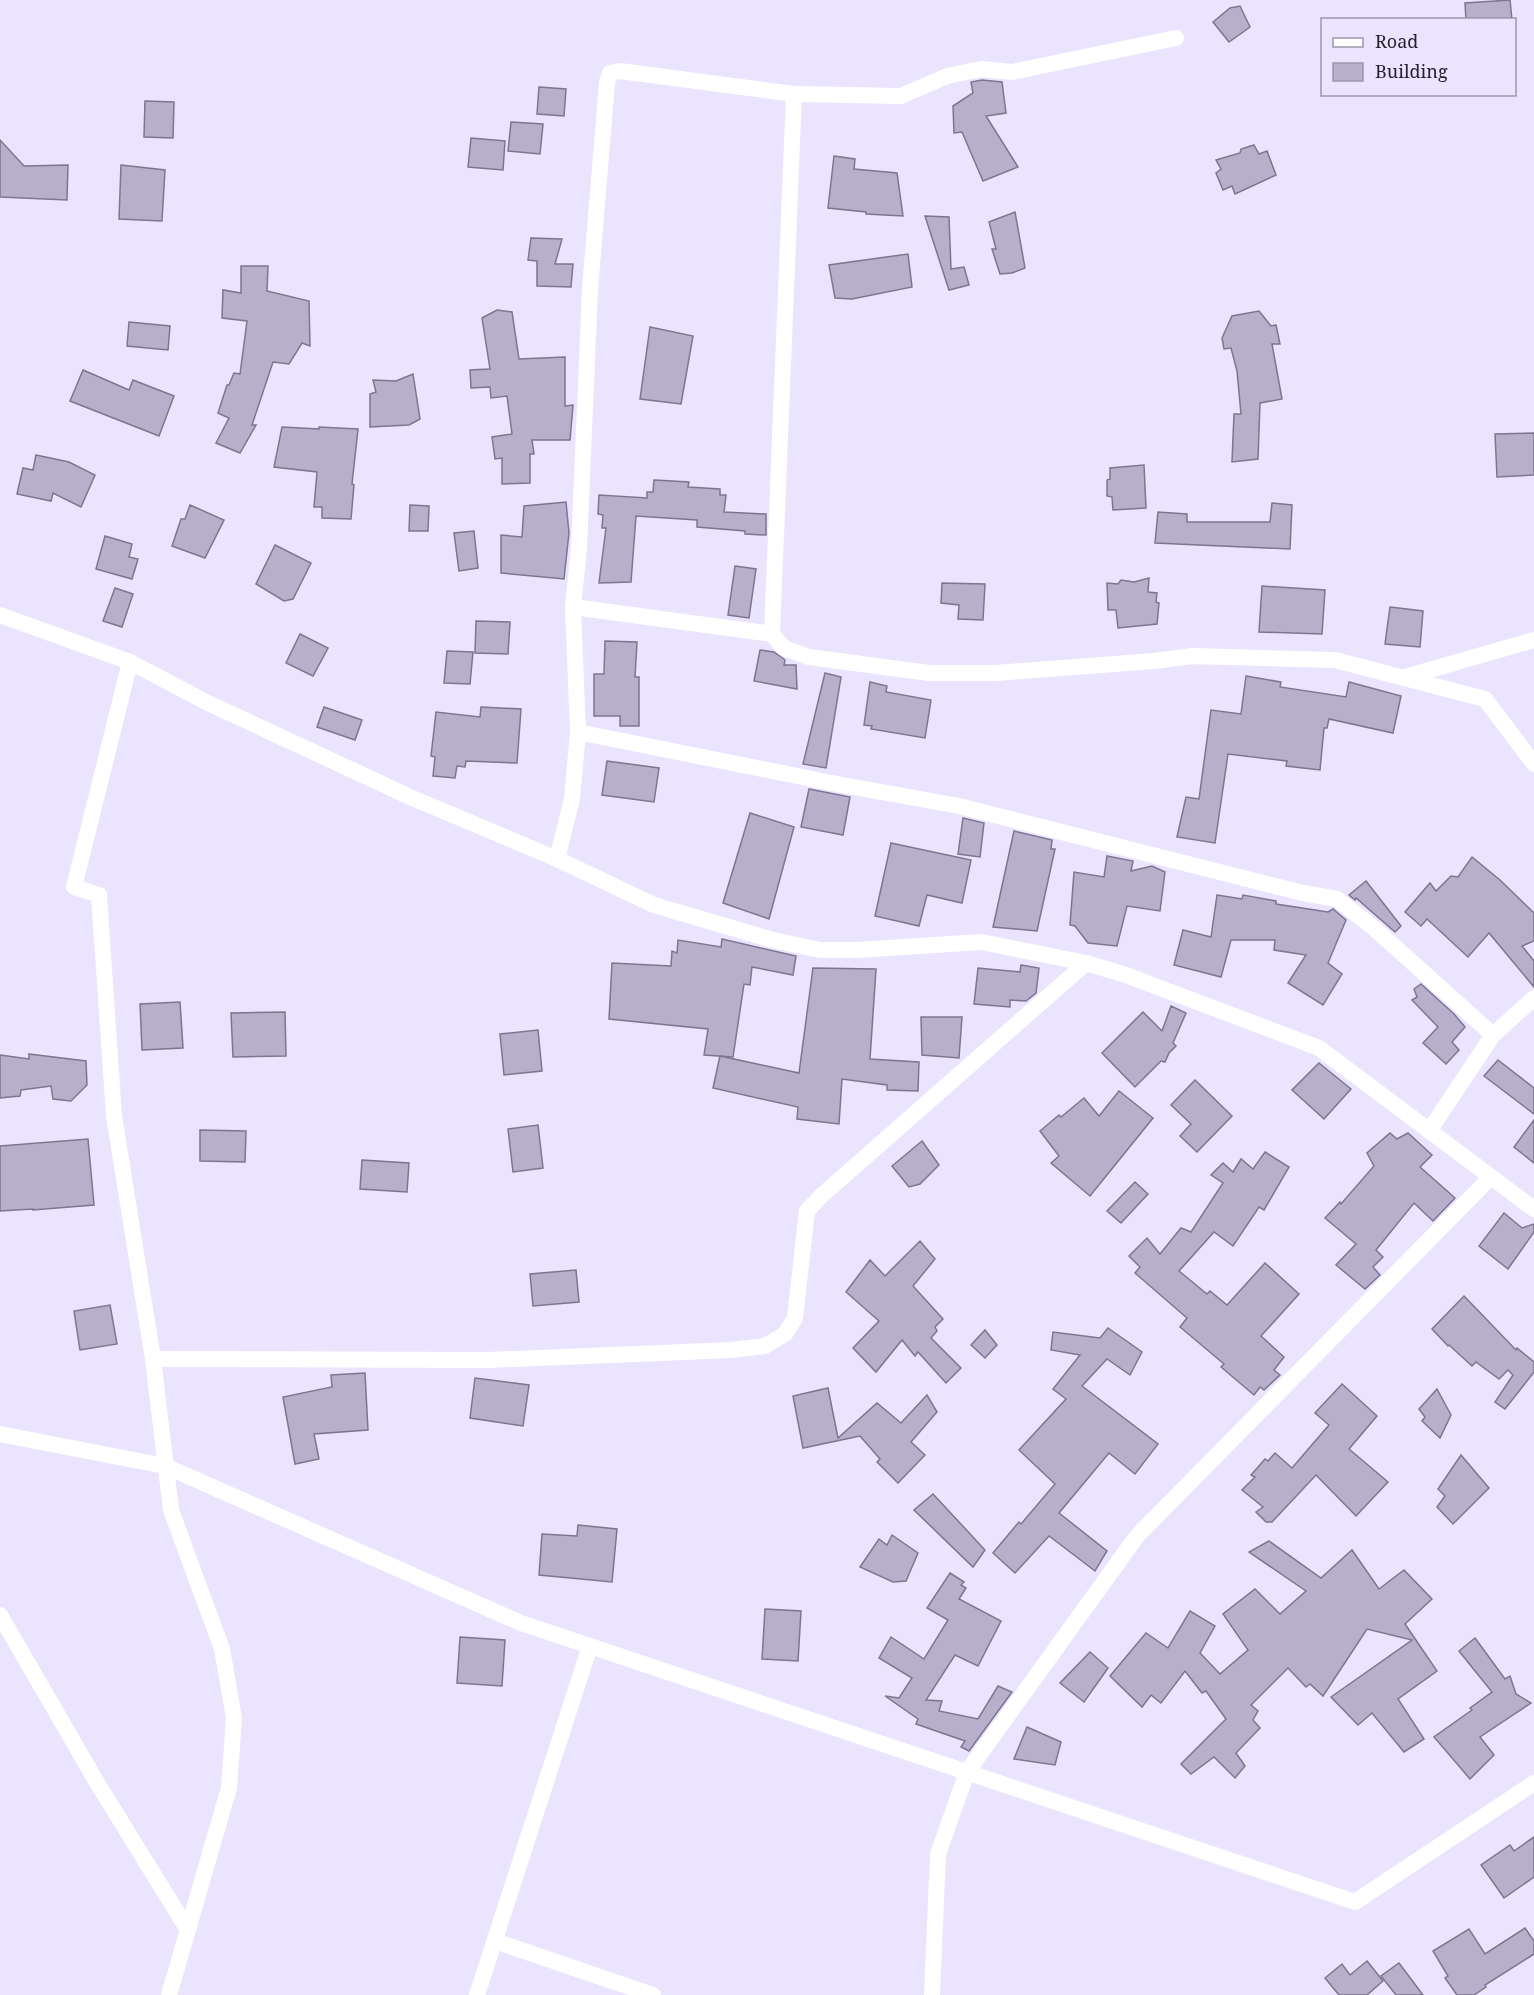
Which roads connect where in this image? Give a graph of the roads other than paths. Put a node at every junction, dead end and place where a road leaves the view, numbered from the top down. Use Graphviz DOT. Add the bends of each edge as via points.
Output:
graph roads {
  1 [pos="1176,38"];
  2 [pos="794,94"];
  3 [pos="573,607"];
  4 [pos="0,615"];
  5 [pos="772,634"];
  6 [pos="1534,640"];
  7 [pos="130,662"];
  8 [pos="1404,678"];
  9 [pos="578,732"];
  10 [pos="1534,764"];
  11 [pos="557,859"];
  12 [pos="1086,963"];
  13 [pos="1534,998"];
  14 [pos="1493,1035"];
  15 [pos="1429,1131"];
  16 [pos="1490,1178"];
  17 [pos="1534,1209"];
  18 [pos="153,1359"];
  19 [pos="0,1434"];
  20 [pos="165,1466"];
  21 [pos="0,1615"];
  22 [pos="590,1646"];
  23 [pos="968,1772"];
  24 [pos="1534,1784"];
  25 [pos="188,1930"];
  26 [pos="495,1941"];
  27 [pos="169,1995"];
  28 [pos="477,1995"];
  29 [pos="653,1995"];
  30 [pos="932,1995"];
  1 -- 2 [label="street" via="1012,72 981,69 947,76 901,96"];
  2 -- 3 [label="street" via="620,71 610,73 590,289"];
  2 -- 5 [label="street"];
  3 -- 5 [label="street"];
  3 -- 9 [label="street"];
  4 -- 7 [label="street"];
  5 -- 8 [label="street" via="783,648 809,657 929,674 996,673 1192,656 1335,660"];
  6 -- 8 [label="street"];
  7 -- 11 [label="street" via="399,792"];
  7 -- 18 [label="street" via="74,887 99,895 114,1116"];
  8 -- 10 [label="street" via="1485,699"];
  9 -- 11 [label="street" via="572,799"];
  9 -- 14 [label="street" via="959,806 1337,899 1376,929"];
  11 -- 12 [label="street" via="654,905 820,950 981,942"];
  12 -- 15 [label="street" via="1319,1048"];
  12 -- 18 [label="street" via="807,1211 795,1318 785,1334 765,1346 488,1360"];
  13 -- 14 [label="street"];
  14 -- 15 [label="street"];
  15 -- 16 [label="street"];
  16 -- 17 [label="street"];
  16 -- 23 [label="street" via="1137,1536"];
  18 -- 20 [label="street"];
  19 -- 20 [label="street"];
  20 -- 22 [label="street" via="521,1623"];
  20 -- 25 [label="street" via="171,1510 222,1649 234,1718 229,1788"];
  21 -- 25 [label="street"];
  22 -- 23 [label="street"];
  22 -- 26 [label="street"];
  23 -- 24 [label="street" via="1355,1902"];
  23 -- 30 [label="street" via="938,1854"];
  25 -- 27 [label="street"];
  26 -- 28 [label="street"];
  26 -- 29 [label="street"];
}
